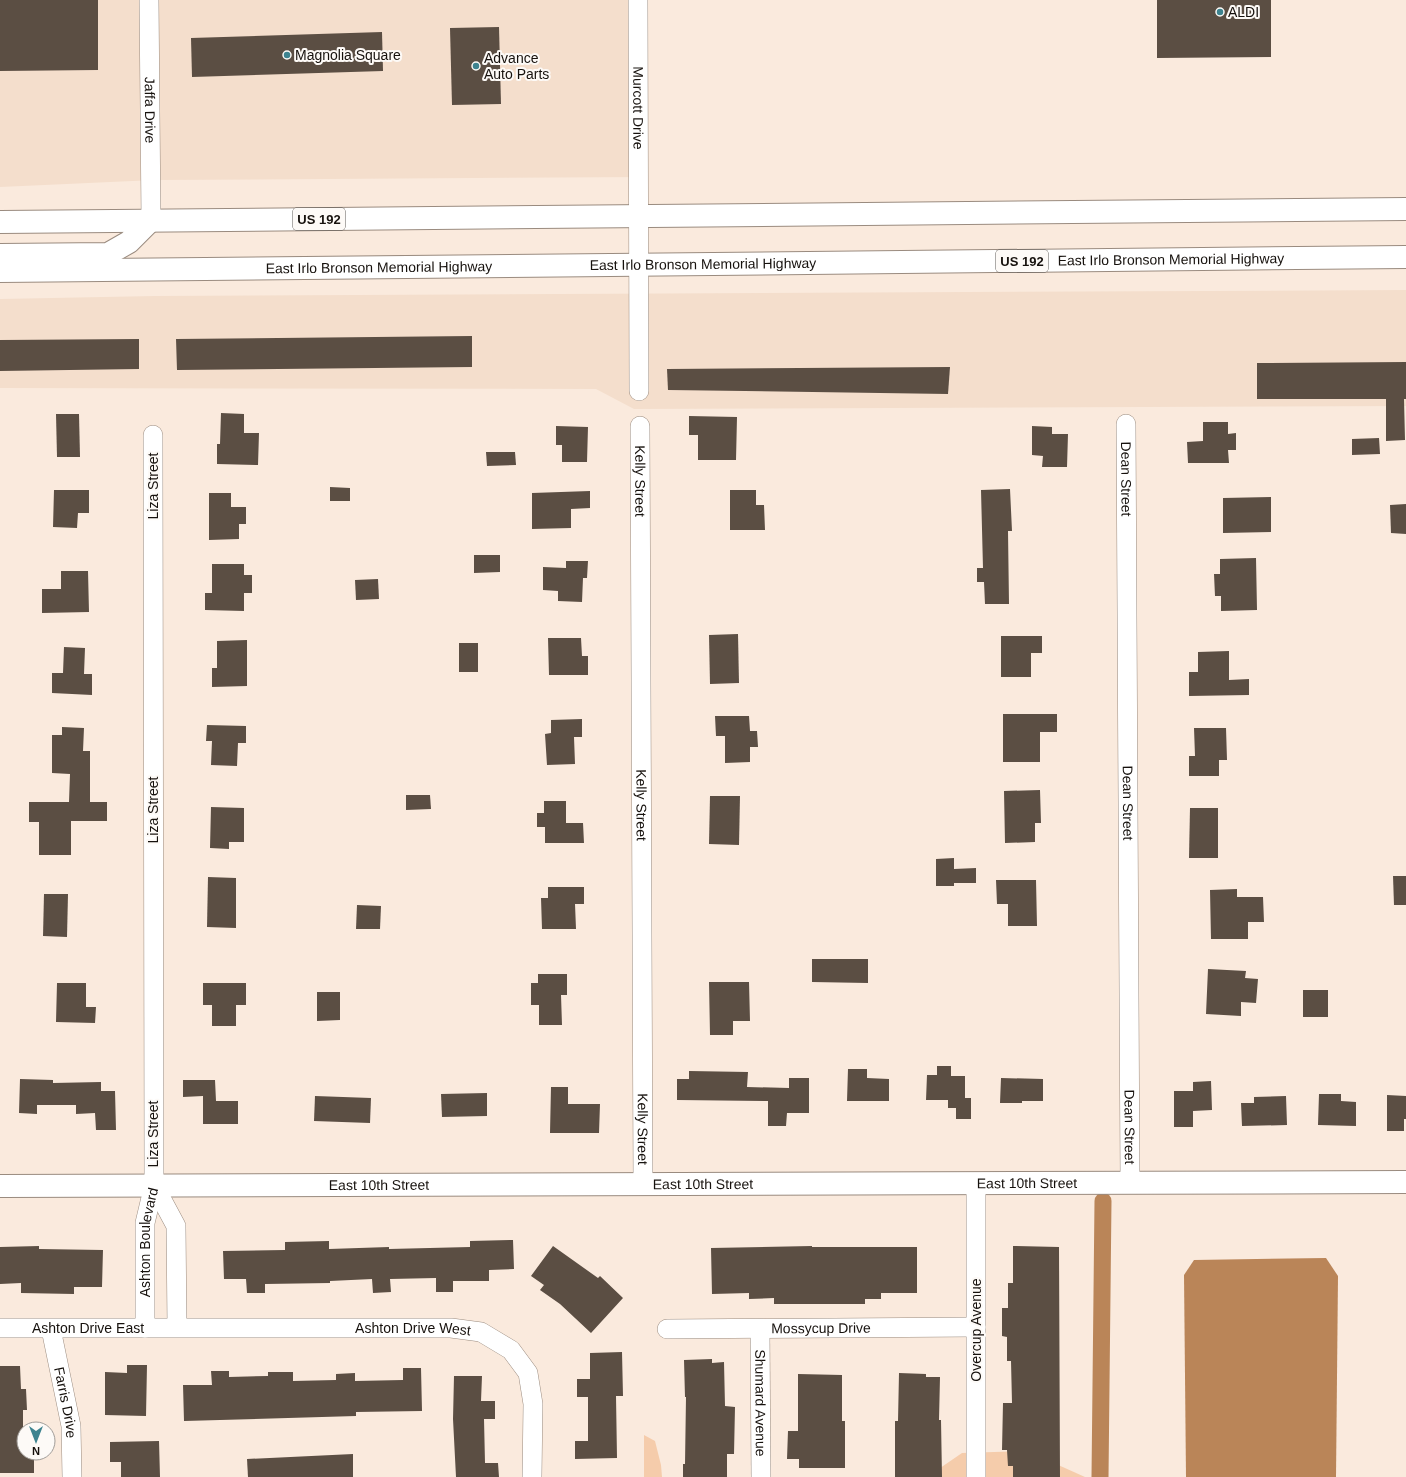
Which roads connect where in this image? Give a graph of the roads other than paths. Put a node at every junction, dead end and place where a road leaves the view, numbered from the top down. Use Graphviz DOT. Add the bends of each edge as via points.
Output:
graph roads {
  1 [pos="149,0"];
  2 [pos="638,0"];
  3 [pos="1406,209"];
  4 [pos="639,216"];
  5 [pos="151,220"];
  6 [pos="37,221"];
  7 [pos="0,222"];
  8 [pos="0,241"];
  9 [pos="0,255"];
  10 [pos="1406,257"];
  11 [pos="639,265"];
  12 [pos="0,271"];
  13 [pos="640,391"];
  14 [pos="1126,424"];
  15 [pos="640,426"];
  16 [pos="153,436"];
  17 [pos="1130,1182"];
  18 [pos="1406,1182"];
  19 [pos="976,1183"];
  20 [pos="643,1184"];
  21 [pos="154,1185"];
  22 [pos="0,1186"];
  23 [pos="177,1327"];
  24 [pos="976,1327"];
  25 [pos="0,1328"];
  26 [pos="145,1328"];
  27 [pos="51,1329"];
  28 [pos="667,1329"];
  29 [pos="760,1329"];
  30 [pos="72,1477"];
  31 [pos="532,1477"];
  32 [pos="761,1477"];
  33 [pos="976,1477"];
  1 -- 5 [label="street, Jaffa Drive"];
  2 -- 4 [label="street, Murcott Drive"];
  3 -- 4 [label="main road, US 192"];
  4 -- 5 [label="main road, US 192"];
  4 -- 11 [label="street"];
  5 -- 6 [label="main road, US 192"];
  5 -- 9 [label="main road" via="129,242 108,254"];
  6 -- 7 [label="main road, US 192"];
  6 -- 8 [label="main road" via="16,241"];
  10 -- 11 [label="main road, East Irlo Bronson Memorial Highway / US 192"];
  11 -- 12 [label="main road, East Irlo Bronson Memorial Highway / US 192"];
  11 -- 13 [label="street"];
  14 -- 17 [label="street, Dean Street"];
  15 -- 20 [label="street, Kelly Street"];
  16 -- 21 [label="street, Liza Street"];
  17 -- 18 [label="main road, East 10th Street"];
  17 -- 19 [label="main road, East 10th Street"];
  19 -- 20 [label="main road, East 10th Street"];
  19 -- 24 [label="street, Overcup Avenue"];
  20 -- 21 [label="main road, East 10th Street"];
  21 -- 22 [label="main road, East 10th Street"];
  21 -- 23 [label="street, Ashton Boulevard" via="176,1226"];
  21 -- 26 [label="street, Ashton Boulevard" via="145,1223"];
  23 -- 26 [label="street, Ashton Drive East"];
  23 -- 31 [label="street, Ashton Drive West" via="451,1328 481,1332 511,1350 528,1373 533,1404"];
  24 -- 29 [label="street, Mossycup Drive"];
  24 -- 33 [label="street, Overcup Avenue"];
  25 -- 27 [label="street, Ashton Drive East"];
  26 -- 27 [label="street, Ashton Drive East"];
  27 -- 30 [label="street, Farris Drive" via="71,1426"];
  28 -- 29 [label="street, Mossycup Drive"];
  29 -- 32 [label="street, Shumard Avenue"];
}
